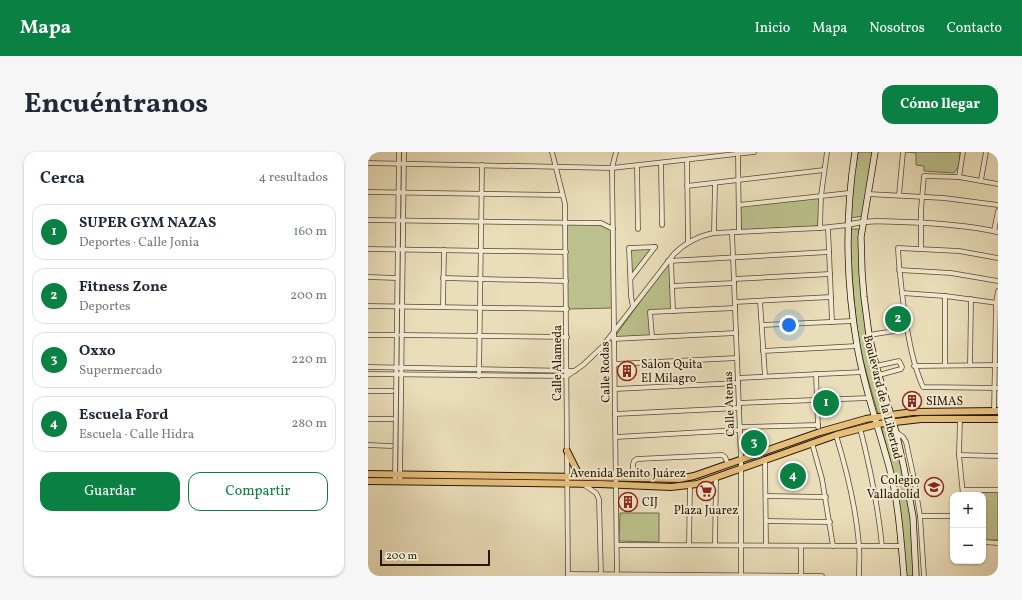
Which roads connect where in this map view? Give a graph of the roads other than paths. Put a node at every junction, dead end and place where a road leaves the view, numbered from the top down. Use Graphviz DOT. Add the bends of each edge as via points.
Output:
graph roads {
  1 [pos="399,152"];
  2 [pos="404,152"];
  3 [pos="552,152"];
  4 [pos="616,152"];
  5 [pos="754,152"];
  6 [pos="827,152"];
  7 [pos="854,152"];
  8 [pos="875,152"];
  9 [pos="903,152"];
  10 [pos="963,152"];
  11 [pos="986,152"];
  12 [pos="711,154"];
  13 [pos="738,154"];
  14 [pos="687,160"];
  15 [pos="368,163"];
  16 [pos="661,163"];
  17 [pos="399,164"];
  18 [pos="404,164"];
  19 [pos="482,166"];
  20 [pos="637,166"];
  21 [pos="556,167"];
  22 [pos="612,168"];
  23 [pos="824,170"];
  24 [pos="959,177"];
  25 [pos="739,180"];
  26 [pos="981,180"];
  27 [pos="714,183"];
  28 [pos="998,184"];
  29 [pos="687,186"];
  30 [pos="368,192"];
  31 [pos="399,192"];
  32 [pos="404,192"];
  33 [pos="849,193"];
  34 [pos="481,194"];
  35 [pos="868,194"];
  36 [pos="562,195"];
  37 [pos="899,195"];
  38 [pos="821,196"];
  39 [pos="922,196"];
  40 [pos="739,204"];
  41 [pos="998,205"];
  42 [pos="998,210"];
  43 [pos="368,220"];
  44 [pos="401,221"];
  45 [pos="864,221"];
  46 [pos="481,222"];
  47 [pos="921,222"];
  48 [pos="566,223"];
  49 [pos="662,225"];
  50 [pos="848,225"];
  51 [pos="820,228"];
  52 [pos="828,228"];
  53 [pos="613,229"];
  54 [pos="638,229"];
  55 [pos="996,231"];
  56 [pos="732,232"];
  57 [pos="739,232"];
  58 [pos="714,233"];
  59 [pos="688,242"];
  60 [pos="921,248"];
  61 [pos="368,249"];
  62 [pos="400,250"];
  63 [pos="444,250"];
  64 [pos="480,251"];
  65 [pos="566,252"];
  66 [pos="829,252"];
  67 [pos="733,257"];
  68 [pos="998,258"];
  69 [pos="670,260"];
  70 [pos="899,270"];
  71 [pos="830,274"];
  72 [pos="368,277"];
  73 [pos="397,278"];
  74 [pos="443,278"];
  75 [pos="480,279"];
  76 [pos="631,279"];
  77 [pos="566,281"];
  78 [pos="734,281"];
  79 [pos="998,281"];
  80 [pos="672,286"];
  81 [pos="998,291"];
  82 [pos="902,293"];
  83 [pos="945,296"];
  84 [pos="831,297"];
  85 [pos="971,299"];
  86 [pos="760,301"];
  87 [pos="735,302"];
  88 [pos="997,303"];
  89 [pos="368,306"];
  90 [pos="397,306"];
  91 [pos="402,306"];
  92 [pos="443,307"];
  93 [pos="633,307"];
  94 [pos="480,308"];
  95 [pos="735,308"];
  96 [pos="567,309"];
  97 [pos="673,311"];
  98 [pos="853,321"];
  99 [pos="832,322"];
  100 [pos="762,325"];
  101 [pos="907,329"];
  102 [pos="614,331"];
  103 [pos="736,333"];
  104 [pos="368,335"];
  105 [pos="396,335"];
  106 [pos="401,335"];
  107 [pos="869,335"];
  108 [pos="479,336"];
  109 [pos="652,337"];
  110 [pos="567,338"];
  111 [pos="609,339"];
  112 [pos="614,339"];
  113 [pos="857,346"];
  114 [pos="763,351"];
  115 [pos="737,358"];
  116 [pos="615,364"];
  117 [pos="945,365"];
  118 [pos="970,365"];
  119 [pos="996,365"];
  120 [pos="876,366"];
  121 [pos="914,366"];
  122 [pos="368,367"];
  123 [pos="398,368"];
  124 [pos="479,369"];
  125 [pos="567,370"];
  126 [pos="575,371"];
  127 [pos="863,372"];
  128 [pos="368,374"];
  129 [pos="816,374"];
  130 [pos="396,375"];
  131 [pos="401,375"];
  132 [pos="878,375"];
  133 [pos="479,376"];
  134 [pos="567,376"];
  135 [pos="765,376"];
  136 [pos="738,378"];
  137 [pos="738,383"];
  138 [pos="996,388"];
  139 [pos="615,389"];
  140 [pos="368,391"];
  141 [pos="392,391"];
  142 [pos="869,398"];
  143 [pos="817,400"];
  144 [pos="739,403"];
  145 [pos="739,408"];
  146 [pos="996,411"];
  147 [pos="615,414"];
  148 [pos="891,415"];
  149 [pos="960,418"];
  150 [pos="368,419"];
  151 [pos="392,419"];
  152 [pos="998,419"];
  153 [pos="877,421"];
  154 [pos="893,421"];
  155 [pos="819,428"];
  156 [pos="860,428"];
  157 [pos="740,429"];
  158 [pos="896,432"];
  159 [pos="836,435"];
  160 [pos="616,436"];
  161 [pos="812,443"];
  162 [pos="368,446"];
  163 [pos="391,446"];
  164 [pos="567,451"];
  165 [pos="959,455"];
  166 [pos="998,456"];
  167 [pos="741,459"];
  168 [pos="765,459"];
  169 [pos="728,464"];
  170 [pos="741,467"];
  171 [pos="368,474"];
  172 [pos="397,474"];
  173 [pos="567,476"];
  174 [pos="586,476"];
  175 [pos="716,477"];
  176 [pos="633,478"];
  177 [pos="368,481"];
  178 [pos="616,481"];
  179 [pos="397,482"];
  180 [pos="567,484"];
  181 [pos="583,484"];
  182 [pos="690,485"];
  183 [pos="963,490"];
  184 [pos="998,490"];
  185 [pos="766,496"];
  186 [pos="826,498"];
  187 [pos="920,516"];
  188 [pos="950,516"];
  189 [pos="766,522"];
  190 [pos="830,522"];
  191 [pos="986,542"];
  192 [pos="998,543"];
  193 [pos="616,545"];
  194 [pos="690,545"];
  195 [pos="715,545"];
  196 [pos="741,545"];
  197 [pos="766,545"];
  198 [pos="801,546"];
  199 [pos="832,546"];
  200 [pos="859,546"];
  201 [pos="882,546"];
  202 [pos="901,546"];
  203 [pos="568,575"];
  204 [pos="601,575"];
  205 [pos="617,575"];
  206 [pos="679,575"];
  207 [pos="741,576"];
  208 [pos="801,576"];
  209 [pos="822,576"];
  210 [pos="859,576"];
  211 [pos="904,576"];
  212 [pos="916,576"];
  213 [pos="924,576"];
  1 -- 17 [label="street"];
  2 -- 18 [label="street"];
  3 -- 21 [label="street, Calle Alameda"];
  4 -- 22 [label="street, Calle Rodas"];
  5 -- 13 [label="street"];
  6 -- 23 [label="street"];
  7 -- 33 [label="main road, Boulevard de la Libertad"];
  8 -- 35 [label="main road, Boulevard de la Libertad"];
  9 -- 37 [label="street"];
  10 -- 24 [label="street"];
  11 -- 26 [label="street"];
  12 -- 13 [label="street"];
  12 -- 14 [label="street"];
  13 -- 25 [label="street"];
  14 -- 16 [label="street"];
  14 -- 29 [label="street"];
  15 -- 17 [label="street"];
  16 -- 20 [label="street"];
  16 -- 49 [label="street"];
  17 -- 18 [label="street"];
  17 -- 31 [label="street"];
  18 -- 19 [label="street"];
  18 -- 32 [label="street"];
  19 -- 21 [label="street"];
  19 -- 34 [label="street"];
  20 -- 22 [label="street"];
  20 -- 54 [label="street"];
  21 -- 22 [label="street"];
  21 -- 36 [label="street, Calle Alameda"];
  22 -- 53 [label="street, Calle Rodas"];
  23 -- 25 [label="street"];
  23 -- 38 [label="street"];
  24 -- 26 [label="street"];
  24 -- 39 [label="street" via="924,176"];
  25 -- 27 [label="street"];
  25 -- 40 [label="street"];
  26 -- 28 [label="street"];
  27 -- 29 [label="street"];
  27 -- 58 [label="street"];
  29 -- 59 [label="street"];
  30 -- 31 [label="street"];
  31 -- 32 [label="street"];
  31 -- 44 [label="street"];
  32 -- 34 [label="street"];
  32 -- 44 [label="street"];
  33 -- 38 [label="street"];
  33 -- 50 [label="main road, Boulevard de la Libertad"];
  34 -- 36 [label="street"];
  34 -- 46 [label="street"];
  35 -- 37 [label="street"];
  35 -- 45 [label="main road, Boulevard de la Libertad"];
  36 -- 48 [label="street, Calle Alameda"];
  37 -- 39 [label="street"];
  38 -- 40 [label="street"];
  38 -- 51 [label="street"];
  39 -- 41 [label="street"];
  39 -- 47 [label="street"];
  40 -- 57 [label="street"];
  42 -- 55 [label="street"];
  43 -- 44 [label="street"];
  44 -- 46 [label="street"];
  44 -- 62 [label="street"];
  45 -- 47 [label="street"];
  45 -- 50 [label="street"];
  45 -- 107 [label="main road, Boulevard de la Libertad" via="861,243 862,273"];
  46 -- 48 [label="street"];
  46 -- 64 [label="street"];
  47 -- 55 [label="street"];
  47 -- 60 [label="street"];
  48 -- 53 [label="street" via="601,223"];
  48 -- 65 [label="street, Calle Alameda"];
  50 -- 52 [label="street"];
  50 -- 98 [label="main road, Boulevard de la Libertad" via="848,275"];
  51 -- 52 [label="street"];
  51 -- 57 [label="street"];
  52 -- 66 [label="street"];
  53 -- 102 [label="street, Calle Rodas"];
  56 -- 57 [label="street"];
  56 -- 58 [label="street"];
  56 -- 67 [label="street, Calle Atenas"];
  58 -- 59 [label="street"];
  59 -- 69 [label="street"];
  60 -- 68 [label="street"];
  60 -- 70 [label="street" via="898,248"];
  61 -- 62 [label="street"];
  62 -- 63 [label="street"];
  62 -- 73 [label="street"];
  62 -- 91 [label="street"];
  63 -- 64 [label="street"];
  63 -- 74 [label="street"];
  64 -- 65 [label="street"];
  64 -- 75 [label="street"];
  65 -- 77 [label="street, Calle Alameda"];
  66 -- 67 [label="street"];
  66 -- 71 [label="street"];
  67 -- 69 [label="street"];
  67 -- 78 [label="street, Calle Atenas"];
  69 -- 80 [label="street"];
  69 -- 93 [label="street"];
  70 -- 79 [label="street" via="951,273"];
  70 -- 82 [label="street"];
  71 -- 78 [label="street"];
  71 -- 84 [label="street"];
  72 -- 73 [label="street"];
  73 -- 90 [label="street"];
  74 -- 75 [label="street"];
  74 -- 92 [label="street"];
  75 -- 77 [label="street"];
  75 -- 94 [label="street"];
  76 -- 76 [label="street" via="629,248 655,247 645,260"];
  76 -- 93 [label="street"];
  77 -- 96 [label="street, Calle Alameda"];
  78 -- 80 [label="street"];
  78 -- 87 [label="street, Calle Atenas"];
  80 -- 97 [label="street"];
  81 -- 88 [label="street"];
  82 -- 83 [label="street"];
  82 -- 101 [label="street"];
  83 -- 85 [label="street"];
  83 -- 117 [label="street"];
  84 -- 86 [label="street"];
  84 -- 99 [label="street"];
  85 -- 88 [label="street"];
  85 -- 118 [label="street"];
  86 -- 87 [label="street"];
  86 -- 100 [label="street"];
  87 -- 95 [label="street, Calle Atenas"];
  88 -- 119 [label="street"];
  89 -- 90 [label="street"];
  90 -- 91 [label="street"];
  90 -- 105 [label="street"];
  91 -- 92 [label="street"];
  91 -- 106 [label="street"];
  92 -- 94 [label="street"];
  93 -- 102 [label="street"];
  94 -- 96 [label="street"];
  94 -- 108 [label="street"];
  95 -- 97 [label="street"];
  95 -- 103 [label="street, Calle Atenas"];
  96 -- 110 [label="street, Calle Alameda"];
  97 -- 109 [label="street" via="650,312"];
  98 -- 99 [label="street"];
  98 -- 113 [label="main road, Boulevard de la Libertad"];
  99 -- 100 [label="street"];
  100 -- 114 [label="street"];
  101 -- 107 [label="street"];
  101 -- 121 [label="street"];
  102 -- 111 [label="street"];
  102 -- 112 [label="street, Calle Rodas"];
  103 -- 109 [label="street"];
  103 -- 115 [label="street, Calle Atenas"];
  104 -- 105 [label="street"];
  105 -- 123 [label="street"];
  106 -- 108 [label="street"];
  106 -- 123 [label="street"];
  107 -- 120 [label="main road, Boulevard de la Libertad"];
  108 -- 110 [label="street"];
  108 -- 124 [label="street"];
  109 -- 112 [label="street"];
  110 -- 125 [label="street, Calle Alameda"];
  111 -- 112 [label="street"];
  111 -- 126 [label="street" via="593,357"];
  112 -- 116 [label="street, Calle Rodas"];
  113 -- 114 [label="street"];
  113 -- 127 [label="main road, Boulevard de la Libertad"];
  114 -- 135 [label="street"];
  115 -- 116 [label="street"];
  115 -- 136 [label="street, Calle Atenas"];
  116 -- 139 [label="street, Calle Rodas"];
  117 -- 118 [label="street"];
  117 -- 121 [label="street"];
  118 -- 119 [label="street"];
  119 -- 138 [label="street"];
  120 -- 132 [label="main road, Boulevard de la Libertad"];
  120 -- 132 [label="street" via="899,361 902,367"];
  121 -- 138 [label="street" via="923,388"];
  122 -- 123 [label="street"];
  123 -- 124 [label="street"];
  123 -- 130 [label="street"];
  123 -- 131 [label="street"];
  124 -- 125 [label="street"];
  124 -- 133 [label="street"];
  125 -- 126 [label="street"];
  125 -- 134 [label="street, Calle Alameda"];
  126 -- 134 [label="street"];
  127 -- 129 [label="street"];
  127 -- 142 [label="main road, Boulevard de la Libertad"];
  128 -- 130 [label="street"];
  129 -- 135 [label="street"];
  129 -- 143 [label="street"];
  130 -- 131 [label="street"];
  130 -- 172 [label="street"];
  131 -- 133 [label="street"];
  131 -- 172 [label="street"];
  132 -- 148 [label="main road, Boulevard de la Libertad"];
  133 -- 134 [label="street"];
  134 -- 164 [label="street, Calle Alameda"];
  135 -- 136 [label="street"];
  136 -- 137 [label="street, Calle Atenas"];
  137 -- 139 [label="street"];
  137 -- 144 [label="street, Calle Atenas"];
  138 -- 146 [label="street"];
  139 -- 147 [label="street, Calle Rodas"];
  140 -- 141 [label="street"];
  142 -- 143 [label="street"];
  142 -- 153 [label="main road, Boulevard de la Libertad"];
  143 -- 144 [label="street"];
  143 -- 155 [label="street"];
  144 -- 145 [label="street, Calle Atenas"];
  145 -- 147 [label="street"];
  145 -- 157 [label="street, Calle Atenas"];
  146 -- 148 [label="main road, Avenida Benito Juárez" via="913,412"];
  147 -- 160 [label="street, Calle Rodas"];
  148 -- 153 [label="main road, Avenida Benito Juárez"];
  148 -- 154 [label="main road, Boulevard de la Libertad"];
  149 -- 152 [label="main road, Avenida Benito Juárez"];
  149 -- 154 [label="main road, Avenida Benito Juárez"];
  149 -- 165 [label="street"];
  150 -- 151 [label="street"];
  153 -- 154 [label="main road, Avenida Benito Juárez"];
  153 -- 155 [label="main road, Avenida Benito Juárez"];
  153 -- 156 [label="main road, Avenida Benito Juárez"];
  153 -- 202 [label="main road, Boulevard de la Libertad" via="891,476"];
  154 -- 158 [label="main road, Boulevard de la Libertad"];
  155 -- 157 [label="street"];
  155 -- 167 [label="main road, Avenida Benito Juárez"];
  156 -- 159 [label="main road, Avenida Benito Juárez"];
  156 -- 201 [label="street" via="874,488"];
  157 -- 160 [label="street"];
  157 -- 167 [label="street, Calle Atenas"];
  158 -- 187 [label="street" via="903,437 908,447"];
  158 -- 212 [label="main road, Boulevard de la Libertad" via="913,517"];
  159 -- 161 [label="main road, Avenida Benito Juárez"];
  159 -- 200 [label="street" via="850,487"];
  160 -- 178 [label="street, Calle Rodas"];
  161 -- 168 [label="main road, Avenida Benito Juárez"];
  161 -- 186 [label="street"];
  162 -- 163 [label="street"];
  164 -- 173 [label="street, Calle Alameda"];
  164 -- 174 [label="main road" via="578,473"];
  165 -- 166 [label="street"];
  165 -- 183 [label="street"];
  167 -- 169 [label="main road, Avenida Benito Juárez"];
  167 -- 170 [label="street, Calle Atenas"];
  168 -- 170 [label="main road, Avenida Benito Juárez"];
  168 -- 185 [label="street"];
  169 -- 176 [label="main road, Avenida Benito Juárez" via="683,479"];
  169 -- 176 [label="street" via="722,455 637,459 633,464"];
  170 -- 175 [label="main road, Avenida Benito Juárez"];
  170 -- 196 [label="street, Calle Atenas"];
  171 -- 172 [label="main road, Avenida Benito Juárez"];
  172 -- 173 [label="main road, Avenida Benito Juárez"];
  172 -- 179 [label="street"];
  173 -- 174 [label="main road, Avenida Benito Juárez"];
  173 -- 180 [label="street, Calle Alameda"];
  174 -- 178 [label="main road, Avenida Benito Juárez"];
  175 -- 182 [label="main road, Avenida Benito Juárez"];
  175 -- 195 [label="street"];
  176 -- 178 [label="main road, Avenida Benito Juárez"];
  177 -- 179 [label="main road, Avenida Benito Juárez"];
  178 -- 181 [label="main road, Avenida Benito Juárez"];
  178 -- 182 [label="main road, Avenida Benito Juárez" via="671,487"];
  178 -- 193 [label="street, Calle Rodas"];
  179 -- 180 [label="main road, Avenida Benito Juárez"];
  180 -- 181 [label="main road, Avenida Benito Juárez"];
  180 -- 203 [label="street, Calle Alameda"];
  181 -- 204 [label="street" via="596,493 599,499"];
  182 -- 194 [label="street"];
  183 -- 184 [label="street"];
  185 -- 186 [label="street"];
  185 -- 189 [label="street"];
  186 -- 190 [label="street"];
  187 -- 188 [label="street"];
  187 -- 213 [label="street"];
  189 -- 190 [label="street"];
  189 -- 197 [label="street"];
  190 -- 199 [label="street"];
  191 -- 192 [label="street"];
  193 -- 194 [label="street"];
  193 -- 205 [label="street, Calle Rodas"];
  194 -- 195 [label="street"];
  195 -- 196 [label="street"];
  196 -- 197 [label="street"];
  196 -- 207 [label="street, Calle Atenas"];
  197 -- 198 [label="street"];
  198 -- 199 [label="street"];
  198 -- 208 [label="street"];
  199 -- 200 [label="street"];
  200 -- 201 [label="street"];
  200 -- 210 [label="street"];
  201 -- 202 [label="street"];
  202 -- 211 [label="main road, Boulevard de la Libertad"];
  203 -- 204 [label="street"];
  204 -- 205 [label="street"];
  205 -- 206 [label="street"];
  206 -- 207 [label="street"];
  207 -- 208 [label="street"];
  208 -- 209 [label="street"];
}
